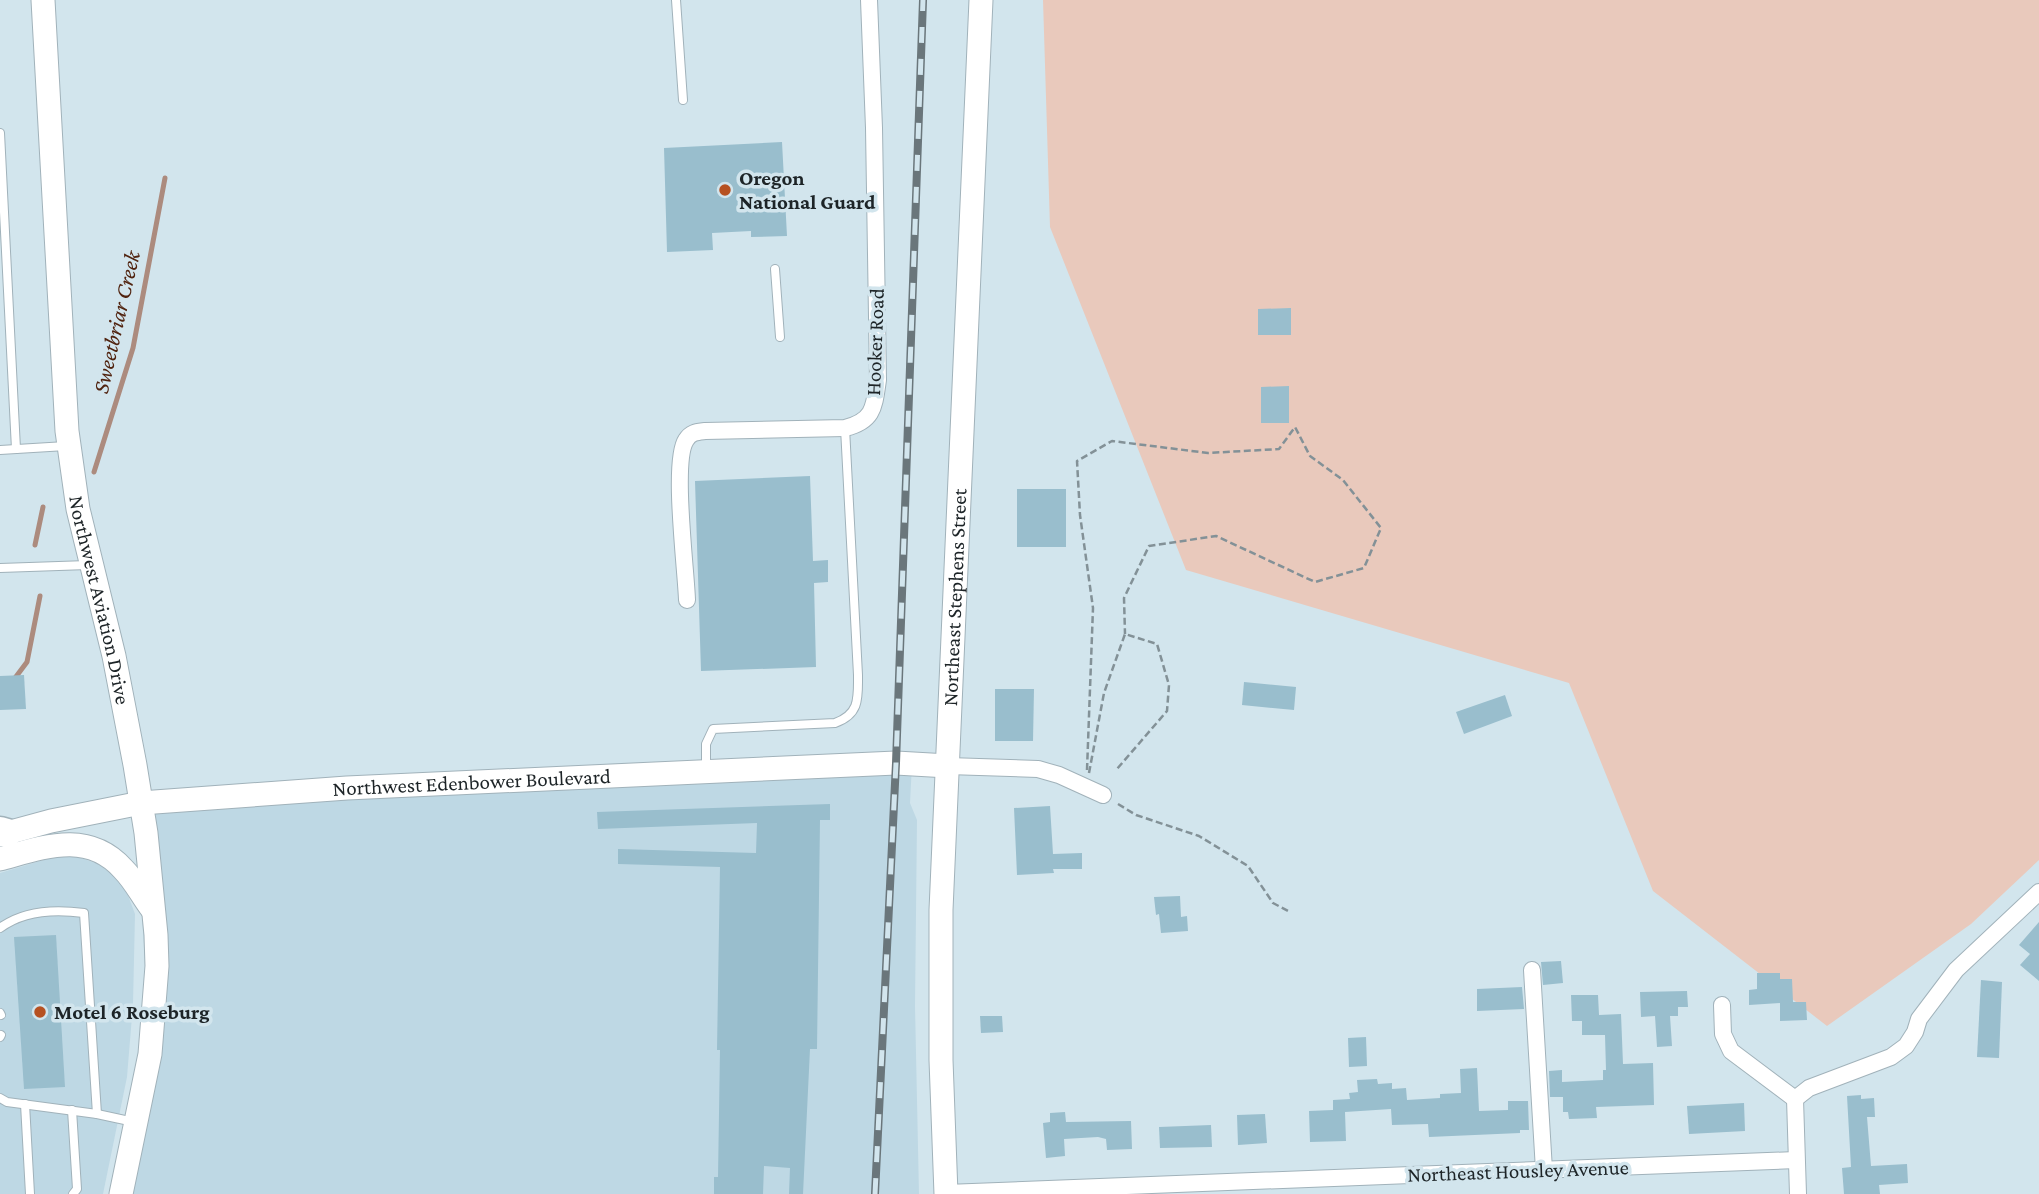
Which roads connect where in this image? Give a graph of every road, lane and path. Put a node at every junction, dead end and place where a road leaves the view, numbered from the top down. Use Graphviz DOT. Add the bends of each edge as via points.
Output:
graph roads {
  1 [pos="43,0"];
  2 [pos="676,0"];
  3 [pos="869,0"];
  4 [pos="981,0"];
  5 [pos="683,100"];
  6 [pos="0,133"];
  7 [pos="775,268"];
  8 [pos="780,337"];
  9 [pos="845,428"];
  10 [pos="69,446"];
  11 [pos="16,449"];
  12 [pos="0,450"];
  13 [pos="91,565"];
  14 [pos="0,568"];
  15 [pos="687,600"];
  16 [pos="1125,634"];
  17 [pos="948,766"];
  18 [pos="1117,769"];
  19 [pos="706,772"];
  20 [pos="1086,787"];
  21 [pos="1103,795"];
  22 [pos="141,803"];
  23 [pos="2,839"];
  24 [pos="2039,892"];
  25 [pos="154,912"];
  26 [pos="1290,912"];
  27 [pos="0,928"];
  28 [pos="1532,970"];
  29 [pos="1722,1005"];
  30 [pos="0,1098"];
  31 [pos="1795,1099"];
  32 [pos="25,1104"];
  33 [pos="72,1110"];
  34 [pos="97,1114"];
  35 [pos="137,1122"];
  36 [pos="1796,1160"];
  37 [pos="1544,1170"];
  38 [pos="1013,1192"];
  39 [pos="946,1193"];
  40 [pos="30,1194"];
  41 [pos="73,1194"];
  42 [pos="121,1194"];
  43 [pos="1798,1194"];
  1 -- 10 [label="main road, Northwest Aviation Drive"];
  2 -- 5 [label="lane"];
  3 -- 9 [label="street, Hooker Road" via="878,380 869,417"];
  4 -- 17 [label="main road, Northeast Stephens Street"];
  6 -- 11 [label="lane"];
  7 -- 8 [label="lane"];
  9 -- 15 [label="street" via="705,431 686,439 679,466"];
  9 -- 19 [label="lane" via="856,705 835,723 713,729 706,744"];
  10 -- 11 [label="lane"];
  10 -- 13 [label="main road, Northwest Aviation Drive"];
  11 -- 12 [label="lane"];
  13 -- 14 [label="lane"];
  13 -- 22 [label="main road, Northwest Aviation Drive" via="114,656"];
  16 -- 18 [label="path" via="1157,645 1169,685 1167,711"];
  16 -- 20 [label="path" via="1104,694"];
  16 -- 20 [label="path" via="1124,598 1149,546 1216,536 1315,582 1364,568 1381,528 1343,480 1310,456 1296,427 1279,449 1208,453 1112,441 1077,461 1093,608"];
  17 -- 19 [label="main road, Northwest Edenbower Boulevard" via="896,763"];
  17 -- 20 [label="street" via="1038,769"];
  17 -- 39 [label="main road, Northeast Stephens Street" via="941,910"];
  19 -- 22 [label="main road, Northwest Edenbower Boulevard" via="347,788"];
  20 -- 21 [label="street"];
  21 -- 26 [label="path" via="1136,815 1199,835 1248,866 1273,903"];
  22 -- 23 [label="main road, Northwest Edenbower Boulevard"];
  22 -- 25 [label="main road, Northwest Aviation Drive"];
  23 -- 25 [label="main road" via="97,849 123,868"];
  24 -- 31 [label="street" via="1956,970 1929,1003 1906,1045 1891,1057 1809,1088"];
  25 -- 35 [label="main road, Northwest Aviation Drive" via="154,1017"];
  27 -- 34 [label="lane" via="12,919 42,912 84,913"];
  28 -- 37 [label="street"];
  29 -- 31 [label="street" via="1723,1034 1731,1051"];
  30 -- 32 [label="lane"];
  31 -- 36 [label="street"];
  32 -- 33 [label="lane"];
  32 -- 40 [label="lane"];
  33 -- 34 [label="lane"];
  33 -- 41 [label="lane" via="77,1189"];
  34 -- 35 [label="lane"];
  35 -- 42 [label="main road, Northwest Aviation Drive"];
  36 -- 37 [label="street, Northeast Housley Avenue"];
  36 -- 43 [label="street"];
  37 -- 38 [label="street, Northeast Housley Avenue"];
  38 -- 39 [label="street, Northeast Housley Avenue"];
}
